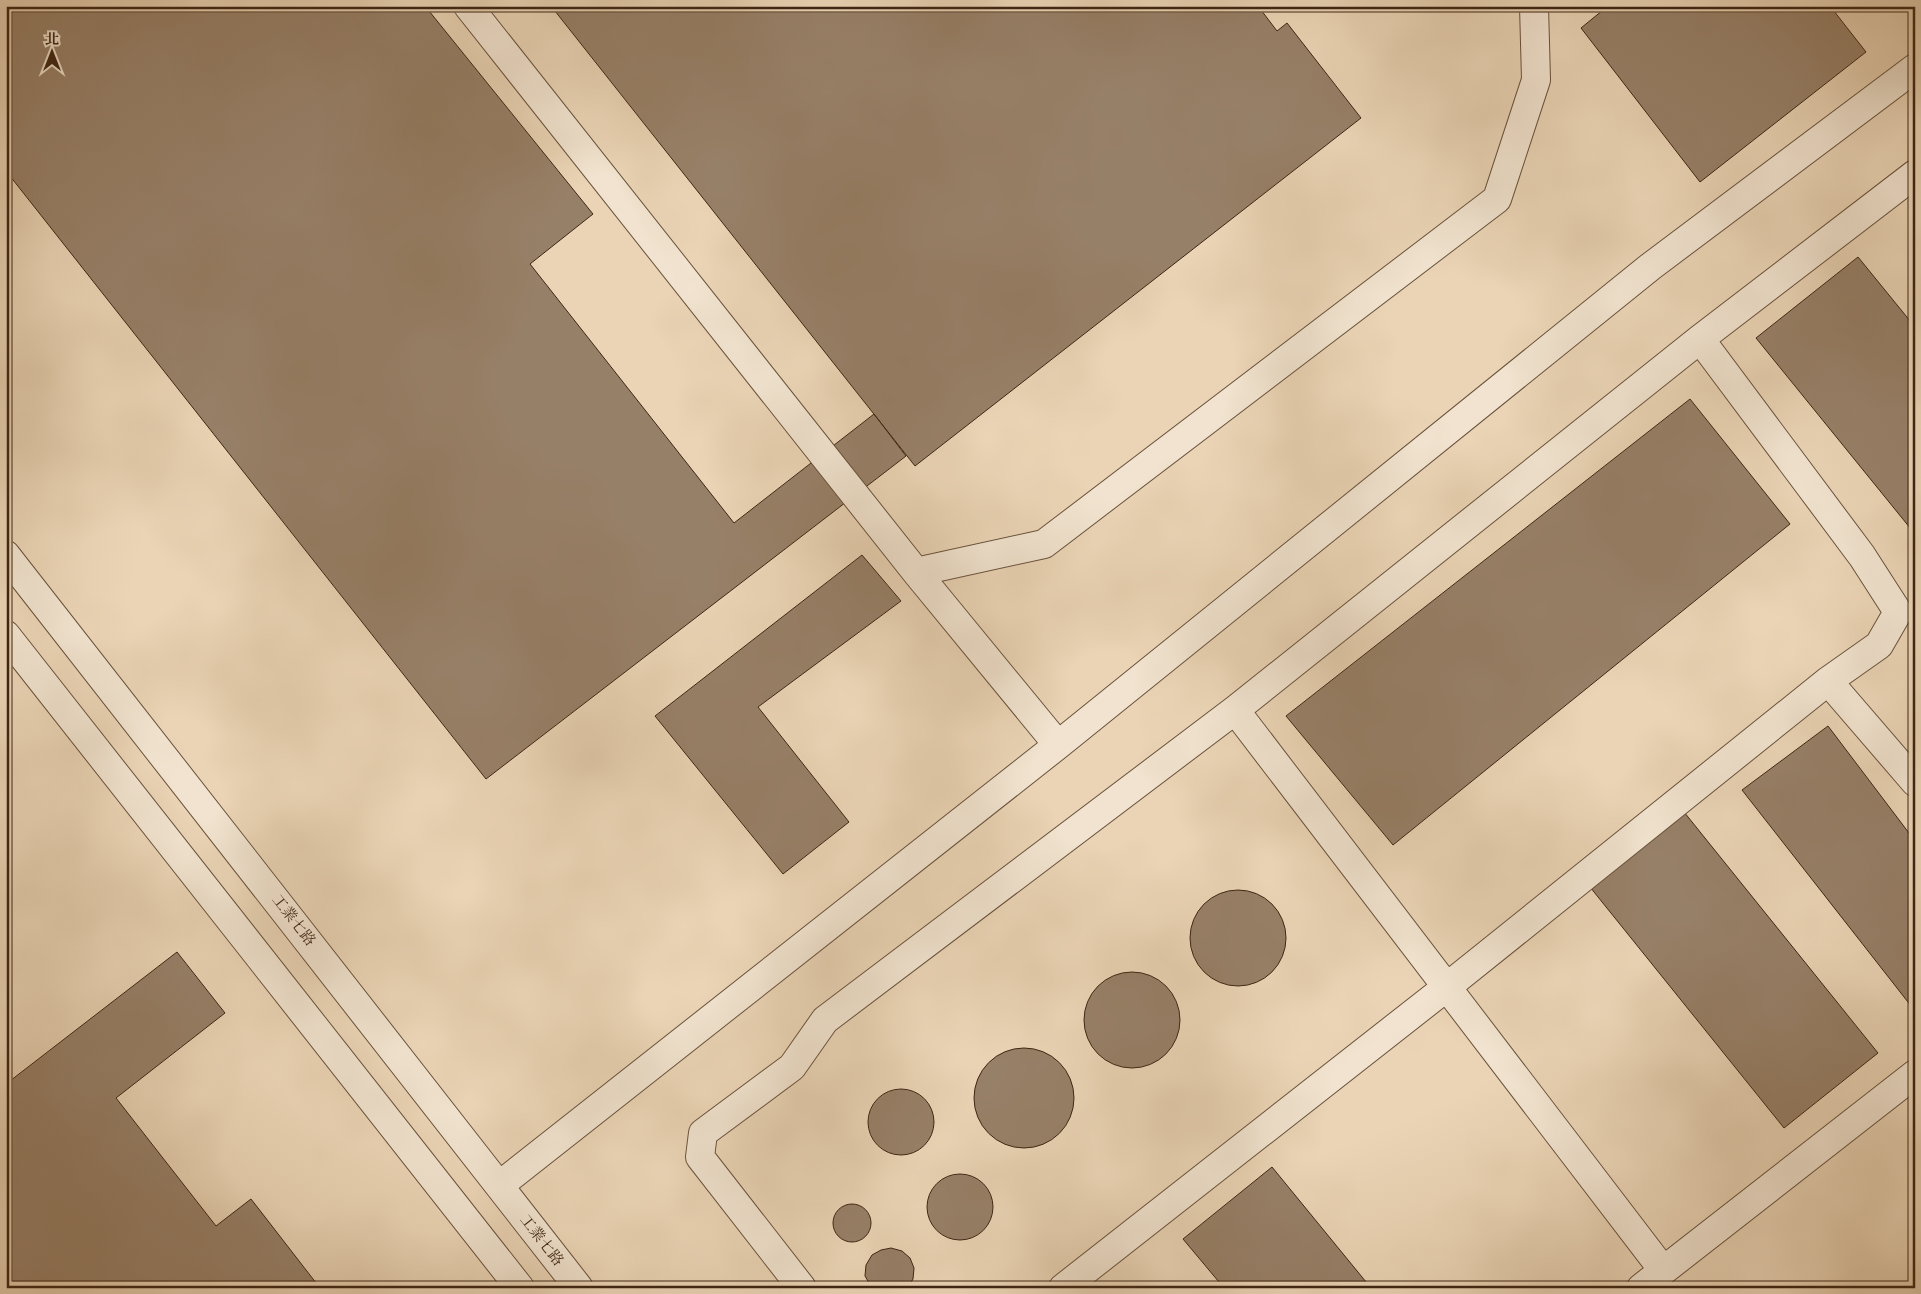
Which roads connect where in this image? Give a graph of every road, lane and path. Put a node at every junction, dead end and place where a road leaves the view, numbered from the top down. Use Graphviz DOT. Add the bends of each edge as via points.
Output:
graph roads {
  1 [pos="468,6"];
  2 [pos="1534,6"];
  3 [pos="1915,68"];
  4 [pos="1915,174"];
  5 [pos="1700,339"];
  6 [pos="6,555"];
  7 [pos="916,572"];
  8 [pos="6,635"];
  9 [pos="1828,681"];
  10 [pos="1236,710"];
  11 [pos="1058,745"];
  12 [pos="1915,782"];
  13 [pos="1448,986"];
  14 [pos="1915,1074"];
  15 [pos="500,1185"];
  16 [pos="1663,1270"];
  17 [pos="1064,1287"];
  18 [pos="520,1288"];
  19 [pos="579,1288"];
  20 [pos="802,1288"];
  21 [pos="1641,1288"];
  1 -- 7 [label="street"];
  2 -- 7 [label="street" via="1536,80 1497,199 1044,544"];
  3 -- 11 [label="street" via="1650,267"];
  4 -- 5 [label="street"];
  5 -- 9 [label="street" via="1862,556 1898,612 1879,645"];
  5 -- 10 [label="street"];
  6 -- 15 [label="street, 工業七路"];
  7 -- 11 [label="street"];
  8 -- 18 [label="street"];
  9 -- 12 [label="street"];
  9 -- 13 [label="street"];
  10 -- 13 [label="street"];
  10 -- 20 [label="street" via="825,1020 792,1067 703,1133 700,1158"];
  11 -- 15 [label="street"];
  13 -- 16 [label="street"];
  13 -- 17 [label="street"];
  14 -- 16 [label="street"];
  15 -- 19 [label="street, 工業七路"];
  16 -- 21 [label="street"];
}
